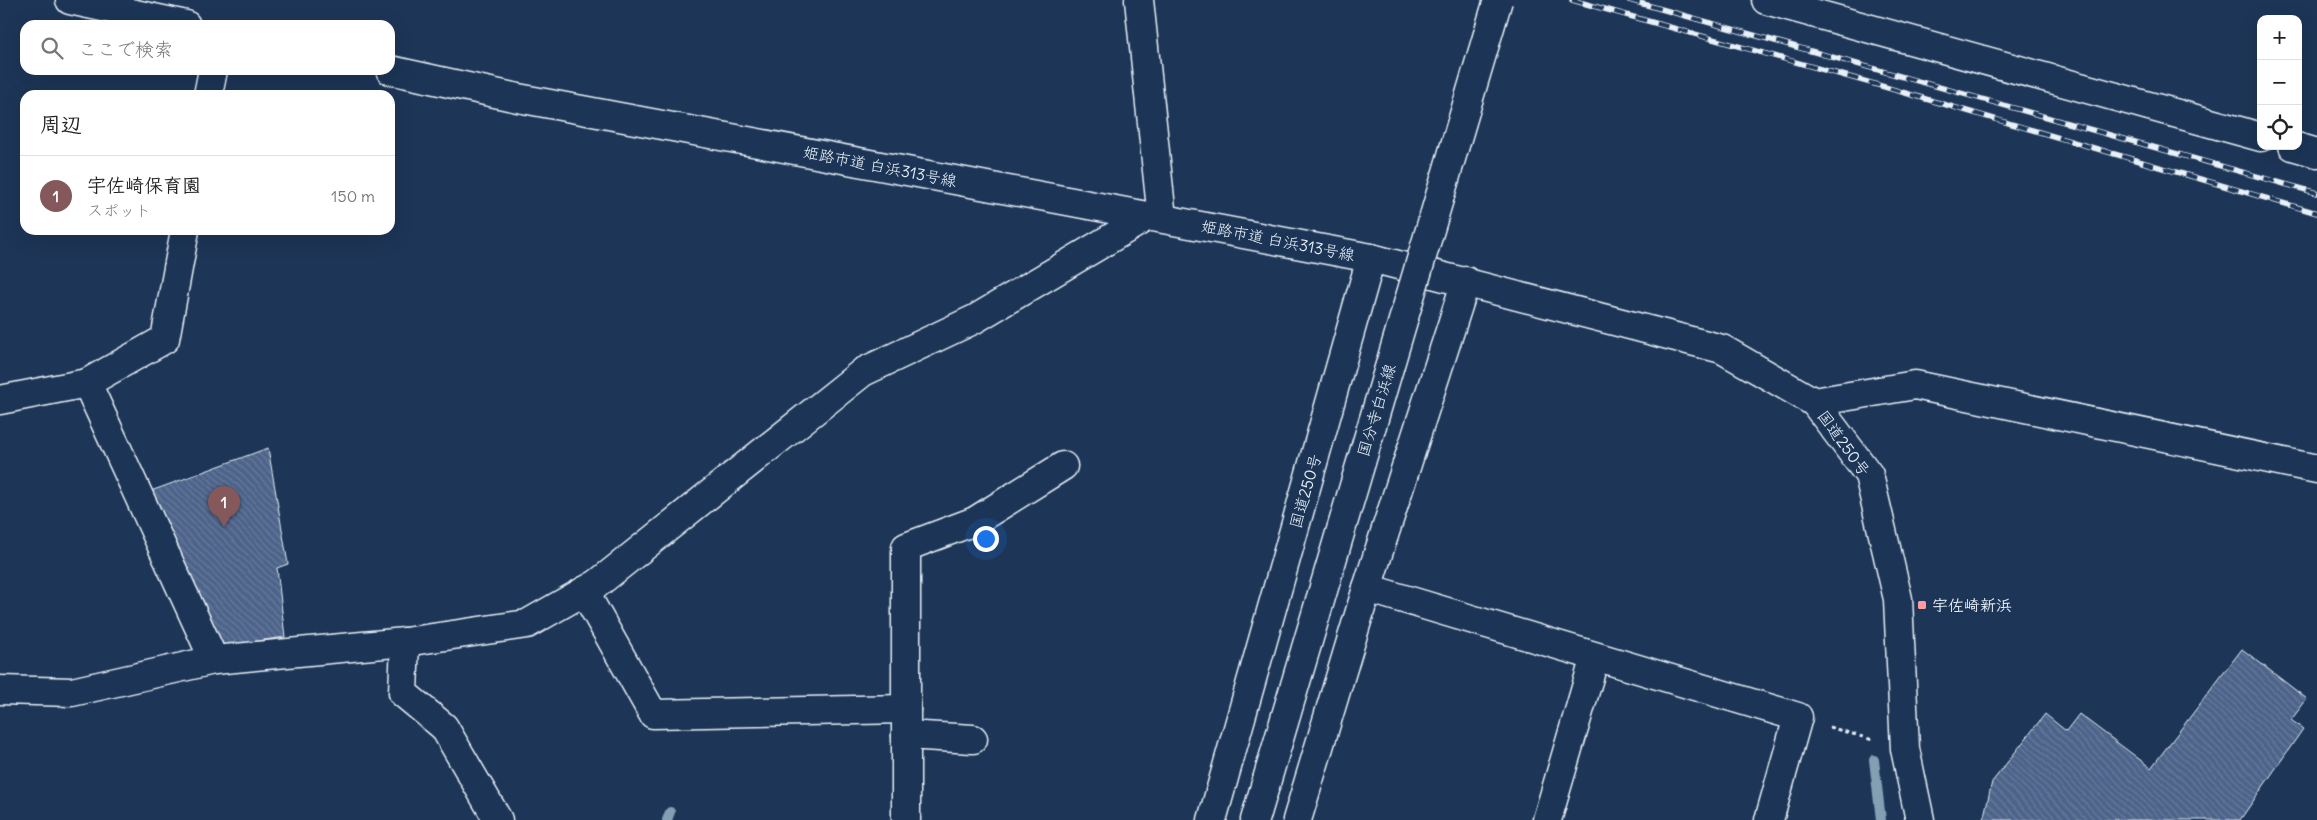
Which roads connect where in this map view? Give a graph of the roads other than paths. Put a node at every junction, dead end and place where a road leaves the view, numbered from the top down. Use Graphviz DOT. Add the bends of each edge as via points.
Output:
graph roads {
  1 [pos="70,0"];
  2 [pos="1139,0"];
  3 [pos="1498,0"];
  4 [pos="1766,0"];
  5 [pos="163,20"];
  6 [pos="395,71"];
  7 [pos="212,75"];
  8 [pos="209,90"];
  9 [pos="2257,136"];
  10 [pos="2302,149"];
  11 [pos="2317,153"];
  12 [pos="1155,217"];
  13 [pos="183,235"];
  14 [pos="1371,258"];
  15 [pos="1466,281"];
  16 [pos="87,383"];
  17 [pos="0,400"];
  18 [pos="1814,402"];
  19 [pos="1064,466"];
  20 [pos="2317,469"];
  21 [pos="1367,588"];
  22 [pos="584,591"];
  23 [pos="405,642"];
  24 [pos="1595,657"];
  25 [pos="214,660"];
  26 [pos="0,690"];
  27 [pos="906,709"];
  28 [pos="906,735"];
  29 [pos="973,739"];
  30 [pos="498,820"];
  31 [pos="906,820"];
  32 [pos="1212,820"];
  33 [pos="1254,820"];
  34 [pos="1297,820"];
  35 [pos="1547,820"];
  36 [pos="1769,820"];
  37 [pos="1920,820"];
  1 -- 5 [label="main road"];
  2 -- 12 [label="main road"];
  3 -- 33 [label="main road, 国分寺白浜線, bridge"];
  4 -- 9 [label="main road"];
  6 -- 12 [label="main road, 姫路市道 白浜313号線" via="518,98"];
  7 -- 8 [label="main road"];
  10 -- 11 [label="main road"];
  12 -- 14 [label="main road, 姫路市道 白浜313号線"];
  12 -- 22 [label="main road" via="975,319 863,372"];
  13 -- 16 [label="main road" via="165,339"];
  14 -- 15 [label="main road, 国道250号"];
  14 -- 32 [label="main road, 国道250号"];
  15 -- 18 [label="main road, 国道250号" via="1722,349"];
  15 -- 21 [label="main road"];
  16 -- 17 [label="main road"];
  16 -- 25 [label="main road"];
  18 -- 20 [label="main road" via="1915,386"];
  18 -- 37 [label="main road, 国道250号" via="1870,475 1898,599 1905,749"];
  19 -- 27 [label="main road" via="975,521 906,547"];
  21 -- 24 [label="main road"];
  21 -- 34 [label="main road"];
  22 -- 23 [label="main road" via="527,624"];
  22 -- 27 [label="main road" via="653,714"];
  23 -- 25 [label="main road"];
  23 -- 30 [label="main road" via="403,693 444,726"];
  24 -- 35 [label="main road"];
  24 -- 36 [label="main road" via="1798,717"];
  25 -- 26 [label="main road" via="72,692"];
  27 -- 28 [label="main road"];
  28 -- 29 [label="main road"];
  28 -- 31 [label="main road"];
}
